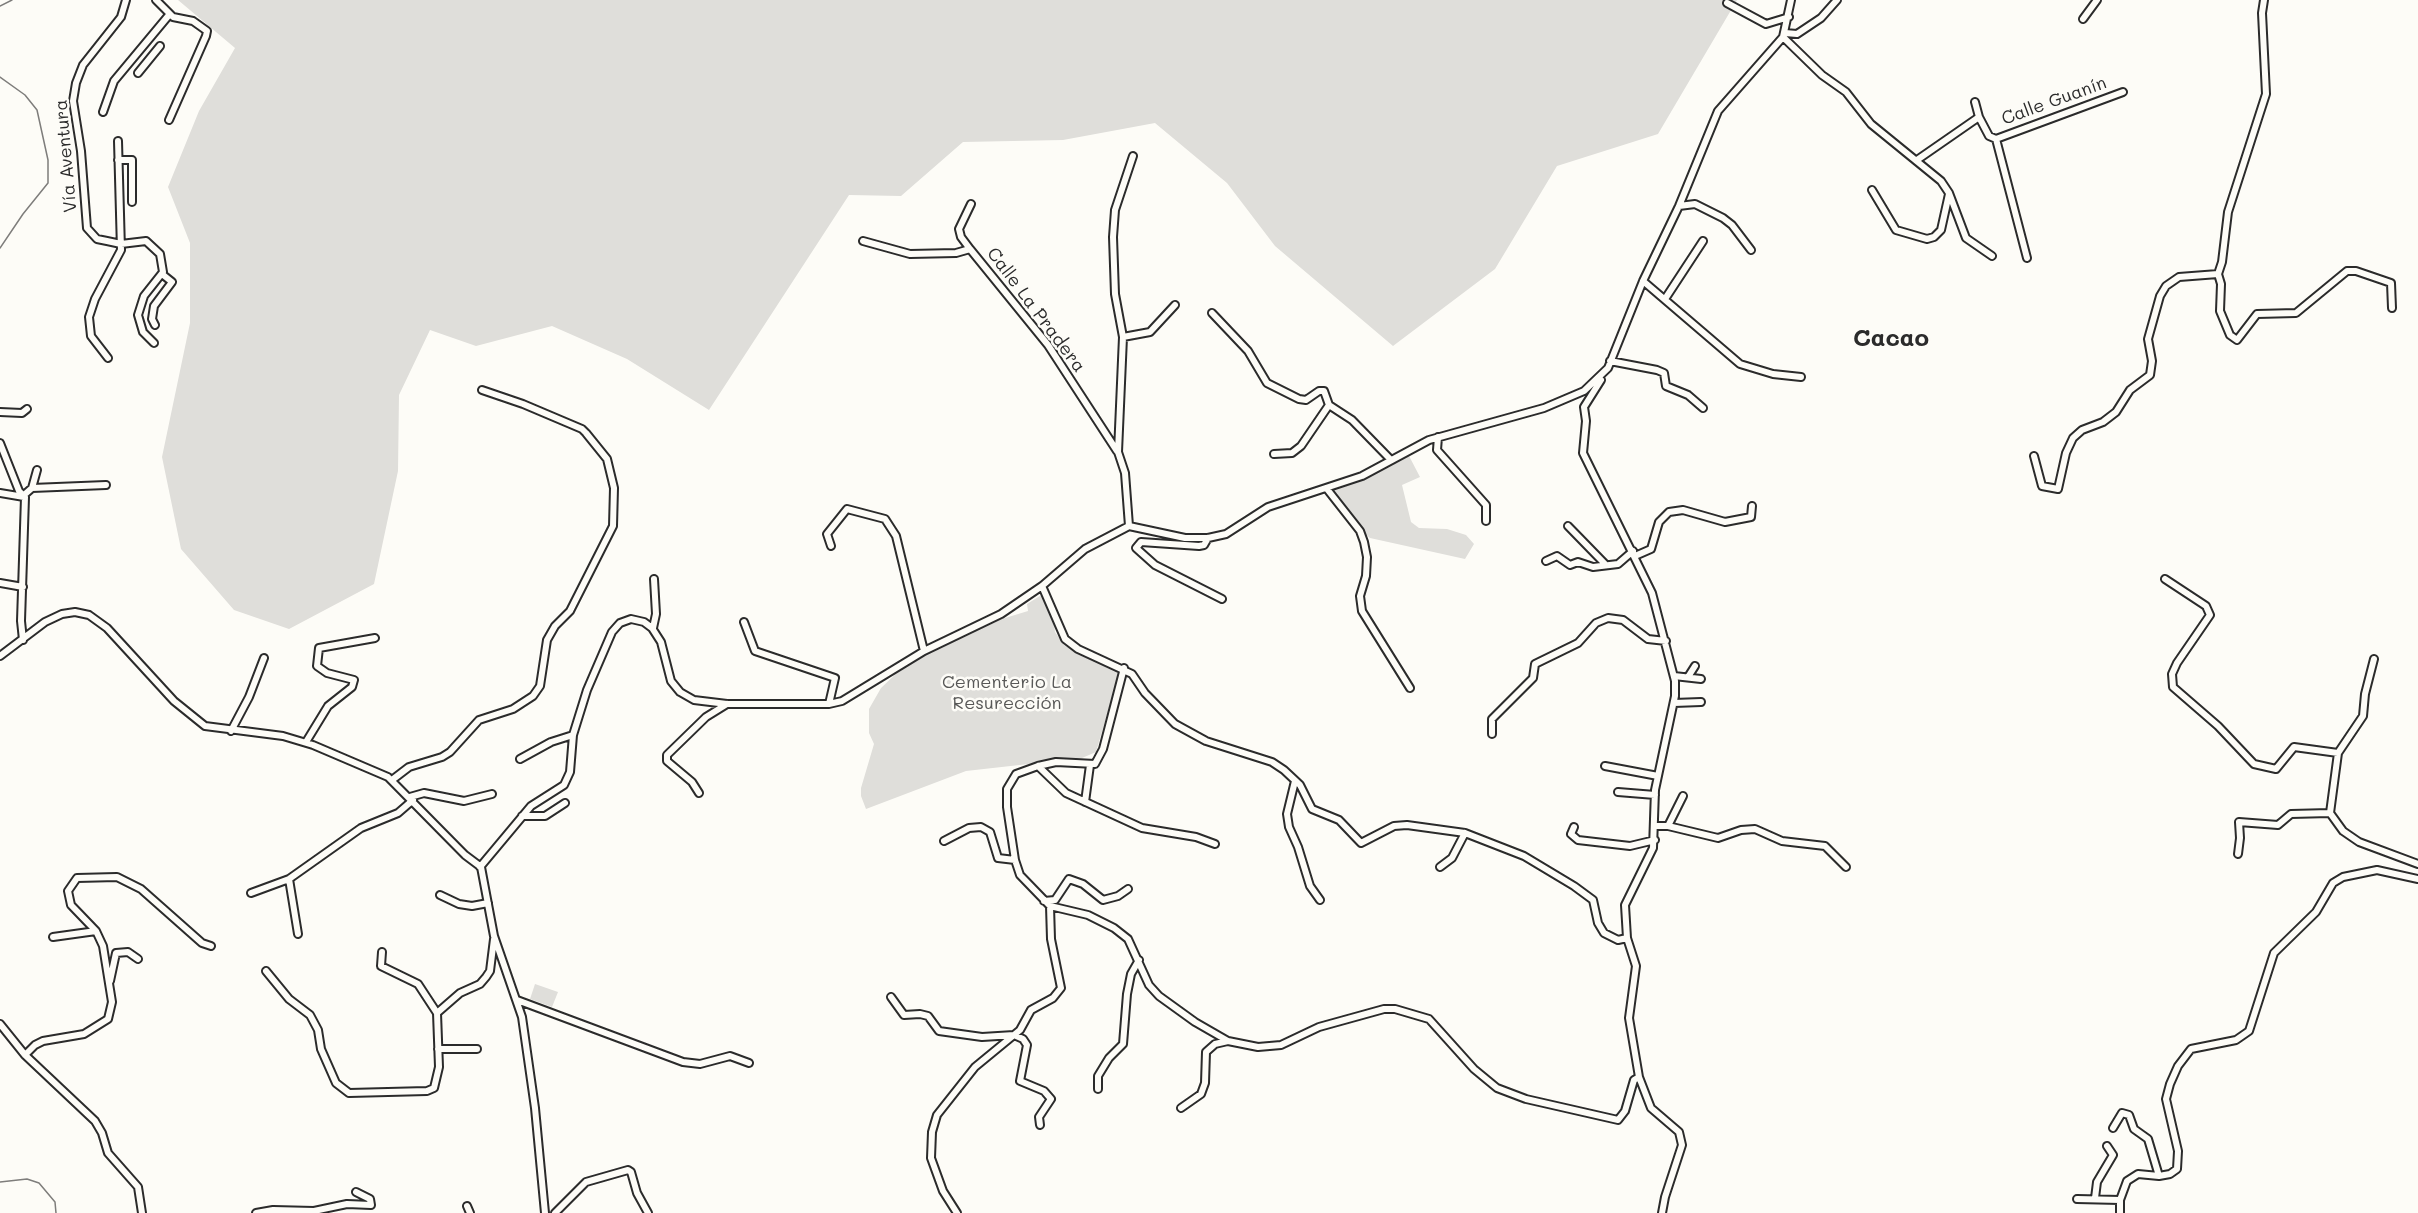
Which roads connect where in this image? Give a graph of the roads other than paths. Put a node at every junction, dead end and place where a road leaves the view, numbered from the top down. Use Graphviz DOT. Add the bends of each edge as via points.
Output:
graph roads {
  1 [pos="126,0"];
  2 [pos="156,0"];
  3 [pos="1791,0"];
  4 [pos="1837,0"];
  5 [pos="2097,0"];
  6 [pos="2264,0"];
  7 [pos="1727,3"];
  8 [pos="169,15"];
  9 [pos="1789,17"];
  10 [pos="2083,19"];
  11 [pos="1784,35"];
  12 [pos="160,46"];
  13 [pos="139,50"];
  14 [pos="150,59"];
  15 [pos="138,73"];
  16 [pos="2123,92"];
  17 [pos="1974,102"];
  18 [pos="103,112"];
  19 [pos="1979,117"];
  20 [pos="169,120"];
  21 [pos="1996,139"];
  22 [pos="118,141"];
  23 [pos="1133,156"];
  24 [pos="118,160"];
  25 [pos="1917,160"];
  26 [pos="1872,190"];
  27 [pos="1949,193"];
  28 [pos="132,202"];
  29 [pos="970,204"];
  30 [pos="1679,206"];
  31 [pos="863,241"];
  32 [pos="1702,241"];
  33 [pos="121,244"];
  34 [pos="970,249"];
  35 [pos="1751,250"];
  36 [pos="1992,256"];
  37 [pos="2027,258"];
  38 [pos="162,274"];
  39 [pos="2218,274"];
  40 [pos="1643,281"];
  41 [pos="1665,299"];
  42 [pos="1175,305"];
  43 [pos="2392,308"];
  44 [pos="1212,313"];
  45 [pos="155,325"];
  46 [pos="1123,337"];
  47 [pos="154,343"];
  48 [pos="108,358"];
  49 [pos="1608,367"];
  50 [pos="1802,377"];
  51 [pos="482,390"];
  52 [pos="1329,405"];
  53 [pos="1702,408"];
  54 [pos="27,409"];
  55 [pos="0,412"];
  56 [pos="1438,437"];
  57 [pos="0,443"];
  58 [pos="1118,452"];
  59 [pos="1274,454"];
  60 [pos="2034,456"];
  61 [pos="1391,460"];
  62 [pos="37,470"];
  63 [pos="106,485"];
  64 [pos="32,488"];
  65 [pos="1327,489"];
  66 [pos="0,493"];
  67 [pos="25,496"];
  68 [pos="1752,506"];
  69 [pos="1486,521"];
  70 [pos="1129,526"];
  71 [pos="1568,526"];
  72 [pos="1208,538"];
  73 [pos="831,546"];
  74 [pos="1634,554"];
  75 [pos="1546,561"];
  76 [pos="1606,565"];
  77 [pos="654,579"];
  78 [pos="2165,579"];
  79 [pos="0,583"];
  80 [pos="1042,586"];
  81 [pos="23,587"];
  82 [pos="1222,599"];
  83 [pos="744,622"];
  84 [pos="653,628"];
  85 [pos="375,638"];
  86 [pos="23,640"];
  87 [pos="1666,641"];
  88 [pos="924,651"];
  89 [pos="0,656"];
  90 [pos="264,657"];
  91 [pos="2374,659"];
  92 [pos="1695,666"];
  93 [pos="1124,668"];
  94 [pos="1674,676"];
  95 [pos="1688,677"];
  96 [pos="1701,679"];
  97 [pos="1410,688"];
  98 [pos="1701,702"];
  99 [pos="1674,703"];
  100 [pos="727,704"];
  101 [pos="829,704"];
  102 [pos="231,731"];
  103 [pos="1492,734"];
  104 [pos="573,735"];
  105 [pos="306,742"];
  106 [pos="2338,753"];
  107 [pos="520,759"];
  108 [pos="1090,765"];
  109 [pos="1038,766"];
  110 [pos="1605,766"];
  111 [pos="1658,776"];
  112 [pos="392,780"];
  113 [pos="1295,781"];
  114 [pos="1618,792"];
  115 [pos="699,793"];
  116 [pos="492,794"];
  117 [pos="1655,795"];
  118 [pos="1683,796"];
  119 [pos="412,799"];
  120 [pos="565,802"];
  121 [pos="1085,802"];
  122 [pos="2330,813"];
  123 [pos="522,816"];
  124 [pos="1655,826"];
  125 [pos="1668,826"];
  126 [pos="1574,827"];
  127 [pos="1465,833"];
  128 [pos="1655,840"];
  129 [pos="944,841"];
  130 [pos="1215,844"];
  131 [pos="2238,854"];
  132 [pos="1015,860"];
  133 [pos="2418,864"];
  134 [pos="480,867"];
  135 [pos="1440,867"];
  136 [pos="1846,867"];
  137 [pos="289,879"];
  138 [pos="2418,879"];
  139 [pos="1128,889"];
  140 [pos="251,893"];
  141 [pos="440,895"];
  142 [pos="1043,900"];
  143 [pos="1320,900"];
  144 [pos="488,903"];
  145 [pos="1050,906"];
  146 [pos="96,932"];
  147 [pos="298,934"];
  148 [pos="494,936"];
  149 [pos="52,937"];
  150 [pos="1627,938"];
  151 [pos="211,946"];
  152 [pos="382,952"];
  153 [pos="138,959"];
  154 [pos="1139,960"];
  155 [pos="266,971"];
  156 [pos="110,982"];
  157 [pos="891,997"];
  158 [pos="517,1000"];
  159 [pos="437,1013"];
  160 [pos="0,1024"];
  161 [pos="1014,1035"];
  162 [pos="1228,1041"];
  163 [pos="438,1049"];
  164 [pos="477,1049"];
  165 [pos="25,1055"];
  166 [pos="749,1063"];
  167 [pos="1639,1077"];
  168 [pos="1098,1089"];
  169 [pos="1181,1108"];
  170 [pos="1040,1125"];
  171 [pos="2113,1128"];
  172 [pos="2107,1146"];
  173 [pos="2159,1176"];
  174 [pos="356,1192"];
  175 [pos="2096,1198"];
  176 [pos="2077,1199"];
  177 [pos="2120,1200"];
  178 [pos="142,1213"];
  179 [pos="256,1213"];
  180 [pos="545,1213"];
  181 [pos="555,1213"];
  182 [pos="648,1213"];
  183 [pos="957,1213"];
  184 [pos="1662,1213"];
  185 [pos="2120,1213"];
  1 -- 33 [label="street, Vía Aventura" via="121,17 83,65 73,101 87,228 97,239"];
  2 -- 8 [label="street"];
  3 -- 9 [label="street"];
  4 -- 11 [label="street" via="1821,18 1797,34"];
  5 -- 10 [label="street"];
  6 -- 39 [label="street" via="2266,94 2228,212"];
  7 -- 9 [label="street" via="1766,24"];
  8 -- 13 [label="street"];
  8 -- 20 [label="street" via="201,25 207,31"];
  9 -- 11 [label="street"];
  11 -- 25 [label="street" via="1822,75 1846,92 1871,124 1904,154"];
  11 -- 30 [label="street" via="1718,111"];
  12 -- 14 [label="street"];
  13 -- 14 [label="street"];
  13 -- 18 [label="street" via="114,81"];
  14 -- 15 [label="street"];
  16 -- 21 [label="street, Calle Guanín"];
  17 -- 19 [label="street"];
  19 -- 21 [label="street" via="1989,136"];
  19 -- 25 [label="street"];
  21 -- 37 [label="street"];
  22 -- 24 [label="street"];
  23 -- 46 [label="street" via="1115,210 1114,294"];
  24 -- 28 [label="street" via="132,160"];
  24 -- 33 [label="street"];
  25 -- 27 [label="street"];
  26 -- 27 [label="street" via="1896,230 1927,239 1941,230"];
  27 -- 36 [label="street" via="1966,238"];
  29 -- 34 [label="street" via="959,229"];
  30 -- 35 [label="street" via="1695,204 1723,218"];
  30 -- 40 [label="street"];
  31 -- 34 [label="street, Calle La Pradera" via="910,254"];
  32 -- 41 [label="street"];
  33 -- 38 [label="street" via="146,241 156,247 163,263"];
  33 -- 48 [label="street" via="118,259 89,317 91,336"];
  34 -- 58 [label="street, Calle La Pradera" via="1048,345"];
  38 -- 45 [label="street" via="172,282 154,306"];
  38 -- 47 [label="street" via="144,296 138,315 143,332"];
  39 -- 43 [label="street" via="2220,311 2230,335 2237,340 2257,314 2296,313 2347,271 2391,283"];
  39 -- 60 [label="street" via="2179,277 2166,286 2148,339 2150,375 2130,390 2116,412 2073,438 2058,489 2042,486"];
  40 -- 41 [label="street"];
  40 -- 49 [label="street"];
  41 -- 50 [label="street" via="1740,364 1773,374"];
  42 -- 46 [label="street" via="1150,332"];
  44 -- 52 [label="street" via="1248,351 1267,383 1306,400 1324,391"];
  46 -- 58 [label="street"];
  49 -- 53 [label="street" via="1658,370 1664,373 1666,386 1688,395"];
  49 -- 56 [label="street" via="1573,397"];
  49 -- 74 [label="street" via="1584,407 1583,453"];
  51 -- 112 [label="street" via="586,433 607,459 614,488 613,526 570,611 547,640 540,686 533,696 513,709 479,720 450,752 409,767"];
  52 -- 59 [label="street" via="1301,446 1292,453"];
  52 -- 61 [label="street" via="1352,420"];
  54 -- 55 [label="street" via="22,413"];
  56 -- 61 [label="street"];
  56 -- 69 [label="street" via="1437,450 1486,505"];
  57 -- 67 [label="street" via="19,491"];
  58 -- 70 [label="street" via="1125,473"];
  61 -- 65 [label="street"];
  62 -- 64 [label="street"];
  63 -- 64 [label="street"];
  64 -- 67 [label="street"];
  65 -- 72 [label="street" via="1268,507 1226,534"];
  65 -- 97 [label="street" via="1360,531 1364,542 1367,557 1360,596 1362,611"];
  66 -- 67 [label="street"];
  67 -- 81 [label="street"];
  68 -- 74 [label="street" via="1752,517 1725,522 1683,510 1669,512 1659,522 1651,549"];
  70 -- 72 [label="street" via="1185,538"];
  70 -- 80 [label="street" via="1085,549"];
  71 -- 76 [label="street"];
  72 -- 82 [label="street" via="1199,546 1141,542 1136,548 1155,565"];
  73 -- 88 [label="street" via="827,534 847,509 885,519 896,536"];
  74 -- 76 [label="street" via="1618,564"];
  74 -- 87 [label="street" via="1652,593"];
  75 -- 76 [label="street" via="1557,556 1570,564"];
  77 -- 84 [label="street"];
  78 -- 106 [label="street" via="2206,606 2210,615 2177,663 2172,674 2173,687 2254,764 2276,769 2294,747"];
  79 -- 81 [label="street"];
  80 -- 88 [label="street" via="1000,614"];
  80 -- 93 [label="street" via="1065,639 1078,649"];
  81 -- 86 [label="street"];
  83 -- 101 [label="street" via="755,651 835,678"];
  84 -- 100 [label="street" via="661,642 671,681 680,692 694,700"];
  84 -- 104 [label="street" via="632,619 620,623 612,632 586,690"];
  85 -- 105 [label="street" via="319,648 317,666 327,673 354,680 352,687 328,706"];
  86 -- 89 [label="street"];
  86 -- 102 [label="street" via="62,614 89,615 107,628 174,701 206,726"];
  87 -- 94 [label="street"];
  87 -- 103 [label="street" via="1647,639 1623,620 1608,618 1596,623 1578,643 1535,664 1533,678 1492,719"];
  88 -- 101 [label="street" via="857,694"];
  90 -- 102 [label="street"];
  91 -- 106 [label="street" via="2363,716"];
  92 -- 95 [label="street"];
  93 -- 108 [label="street" via="1103,749 1095,764"];
  93 -- 113 [label="street" via="1176,724 1206,741 1272,762"];
  94 -- 95 [label="street"];
  94 -- 99 [label="street"];
  95 -- 96 [label="street"];
  98 -- 99 [label="street"];
  99 -- 111 [label="street"];
  100 -- 101 [label="street"];
  100 -- 115 [label="street" via="706,717 667,755 667,761"];
  102 -- 105 [label="street"];
  104 -- 107 [label="street"];
  104 -- 123 [label="street" via="570,772 564,785"];
  105 -- 112 [label="street"];
  106 -- 122 [label="street"];
  108 -- 109 [label="street" via="1056,762"];
  108 -- 121 [label="street"];
  109 -- 121 [label="street" via="1066,793"];
  109 -- 132 [label="street" via="1016,774 1008,789"];
  110 -- 111 [label="street"];
  111 -- 117 [label="street"];
  112 -- 119 [label="street"];
  113 -- 127 [label="street" via="1312,809 1339,820 1361,843 1394,826"];
  113 -- 143 [label="street" via="1287,814 1289,826 1310,886"];
  114 -- 117 [label="street"];
  116 -- 119 [label="street" via="464,801 424,793"];
  117 -- 124 [label="street"];
  118 -- 125 [label="street"];
  119 -- 134 [label="street"];
  119 -- 137 [label="street" via="398,813 360,828"];
  120 -- 123 [label="street" via="545,816"];
  121 -- 130 [label="street" via="1142,828"];
  122 -- 131 [label="street" via="2291,814 2278,825 2239,822"];
  122 -- 133 [label="street" via="2343,831 2359,842"];
  123 -- 134 [label="street"];
  124 -- 125 [label="street"];
  124 -- 128 [label="street"];
  125 -- 136 [label="street" via="1718,838 1755,829 1782,841 1825,846"];
  126 -- 128 [label="street" via="1571,834 1578,840 1630,846"];
  127 -- 135 [label="street" via="1452,858"];
  127 -- 150 [label="street" via="1524,856 1574,886 1593,900 1604,933 1618,940"];
  128 -- 150 [label="street" via="1625,905"];
  129 -- 132 [label="street" via="981,826 990,832 998,858"];
  132 -- 142 [label="street" via="1020,875"];
  134 -- 144 [label="street"];
  137 -- 140 [label="street"];
  137 -- 147 [label="street"];
  138 -- 173 [label="street" via="2377,870 2333,883 2316,912 2274,953 2249,1031 2236,1040 2191,1050 2178,1066 2166,1100 2179,1161 2177,1169"];
  139 -- 142 [label="street" via="1102,900 1083,884 1069,879 1055,900"];
  141 -- 144 [label="street" via="465,905"];
  142 -- 145 [label="street"];
  144 -- 148 [label="street"];
  145 -- 154 [label="street" via="1088,915 1114,928 1128,939"];
  145 -- 161 [label="street" via="1051,939 1061,988 1053,998 1031,1010"];
  146 -- 149 [label="street"];
  146 -- 151 [label="street" via="71,905 68,891 77,878 117,877 141,888 202,943"];
  146 -- 156 [label="street"];
  148 -- 158 [label="street"];
  148 -- 159 [label="street" via="490,971 480,984 460,993"];
  150 -- 167 [label="street" via="1636,966 1629,1018"];
  152 -- 159 [label="street" via="381,966 418,984"];
  153 -- 156 [label="street" via="128,952 116,953"];
  154 -- 162 [label="street" via="1149,985 1159,996"];
  154 -- 168 [label="street" via="1126,994 1123,1044 1098,1076"];
  155 -- 163 [label="street" via="310,1015 336,1083 349,1093 391,1094 434,1088"];
  156 -- 165 [label="street" via="112,1002 108,1019 99,1027 84,1034 43,1041"];
  157 -- 161 [label="street" via="904,1015 928,1016 939,1031 982,1037"];
  158 -- 166 [label="street" via="683,1062 700,1064 730,1056"];
  158 -- 180 [label="street" via="535,1108"];
  159 -- 163 [label="street"];
  160 -- 165 [label="street"];
  161 -- 170 [label="street" via="1027,1045 1020,1081 1044,1091 1050,1099 1039,1117"];
  161 -- 183 [label="street" via="975,1067 937,1115 931,1158 943,1191"];
  162 -- 167 [label="street" via="1258,1047 1281,1045 1319,1028 1395,1009 1429,1020 1497,1088 1526,1099 1618,1120 1625,1111 1634,1080"];
  162 -- 169 [label="street" via="1215,1044 1206,1052 1202,1090"];
  163 -- 164 [label="street"];
  165 -- 178 [label="street" via="95,1121 108,1153 138,1187"];
  167 -- 184 [label="street" via="1651,1108 1679,1132 1682,1145"];
  171 -- 173 [label="street" via="2122,1113 2129,1115 2134,1129 2148,1139"];
  172 -- 175 [label="street" via="2113,1155 2097,1182"];
  173 -- 177 [label="street" via="2138,1174 2127,1181"];
  174 -- 179 [label="street" via="370,1199 372,1205"];
  175 -- 176 [label="street"];
  175 -- 177 [label="street"];
  177 -- 185 [label="street"];
  181 -- 182 [label="street" via="586,1182 627,1170 632,1172"];
}
